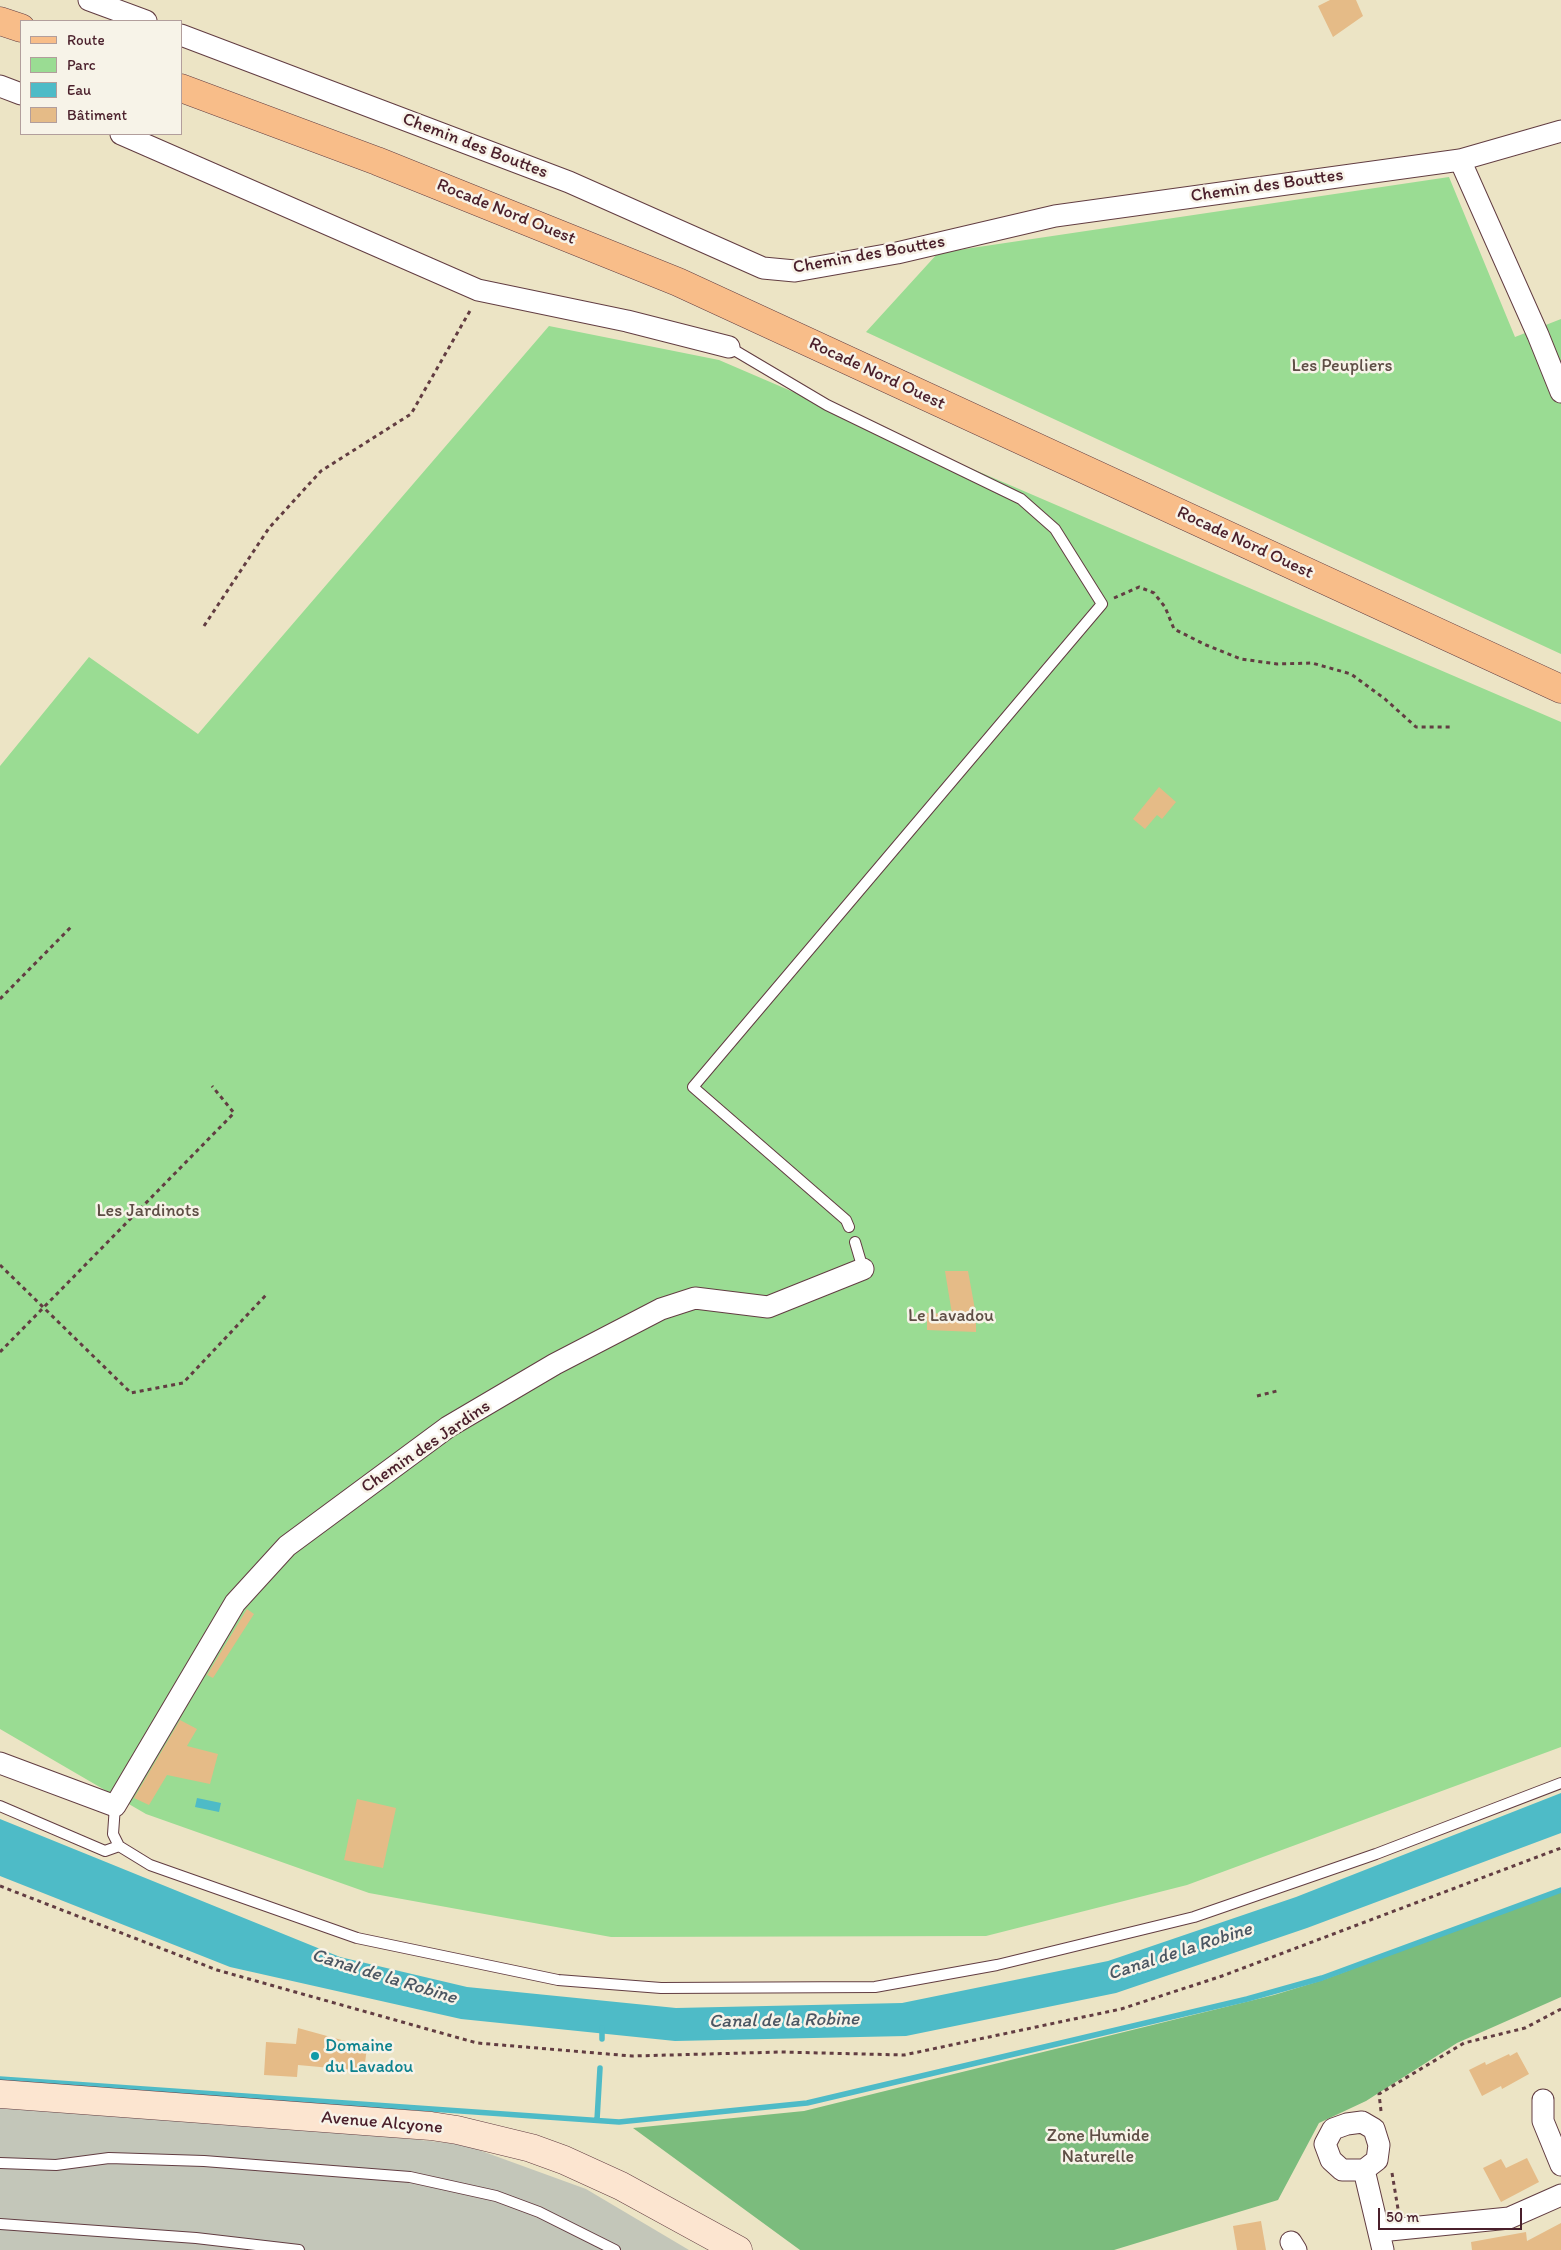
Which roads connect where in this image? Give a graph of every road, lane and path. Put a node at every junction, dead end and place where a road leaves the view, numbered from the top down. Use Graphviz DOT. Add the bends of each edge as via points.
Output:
graph roads {
  1 [pos="89,0"];
  2 [pos="143,20"];
  3 [pos="0,21"];
  4 [pos="20,28"];
  5 [pos="182,35"];
  6 [pos="0,86"];
  7 [pos="182,88"];
  8 [pos="20,94"];
  9 [pos="1561,131"];
  10 [pos="123,135"];
  11 [pos="1460,160"];
  12 [pos="478,290"];
  13 [pos="729,347"];
  14 [pos="1561,392"];
  15 [pos="1102,604"];
  16 [pos="204,626"];
  17 [pos="1561,689"];
  18 [pos="1454,727"];
  19 [pos="71,927"];
  20 [pos="0,999"];
  21 [pos="212,1086"];
  22 [pos="849,1227"];
  23 [pos="855,1242"];
  24 [pos="0,1265"];
  25 [pos="863,1269"];
  26 [pos="266,1295"];
  27 [pos="43,1307"];
  28 [pos="0,1352"];
  29 [pos="1277,1391"];
  30 [pos="1257,1396"];
  31 [pos="0,1763"];
  32 [pos="1561,1783"];
  33 [pos="0,1806"];
  34 [pos="115,1806"];
  35 [pos="119,1846"];
  36 [pos="1561,2009"];
  37 [pos="0,2094"];
  38 [pos="1543,2100"];
  39 [pos="1382,2120"];
  40 [pos="0,2164"];
  41 [pos="1561,2165"];
  42 [pos="1364,2170"];
  43 [pos="1391,2170"];
  44 [pos="1561,2195"];
  45 [pos="0,2224"];
  46 [pos="1401,2228"];
  47 [pos="1381,2240"];
  48 [pos="299,2250"];
  49 [pos="614,2250"];
  50 [pos="738,2250"];
  1 -- 2 [label="street"];
  3 -- 4 [label="main road"];
  5 -- 11 [label="street, Chemin des Bouttes" via="569,182 763,268 795,271 897,253 1055,216"];
  6 -- 8 [label="street"];
  7 -- 17 [label="main road, Rocade Nord Ouest" via="377,161 678,282"];
  9 -- 11 [label="street, Chemin des Bouttes"];
  10 -- 12 [label="street"];
  11 -- 14 [label="street"];
  12 -- 13 [label="street" via="627,321"];
  12 -- 16 [label="path" via="476,299 411,414 322,471 269,528"];
  13 -- 15 [label="lane" via="827,405 1021,499 1055,529"];
  15 -- 18 [label="path" via="1139,587 1154,593 1165,607 1174,630 1206,645 1241,659 1277,664 1312,663 1351,674 1416,727"];
  15 -- 22 [label="lane" via="694,1087 846,1220"];
  19 -- 20 [label="path"];
  21 -- 27 [label="path" via="234,1113"];
  23 -- 25 [label="lane"];
  24 -- 27 [label="path"];
  25 -- 34 [label="street, Chemin des Jardins" via="768,1308 695,1298 661,1309 555,1364 448,1427 287,1546 235,1603"];
  26 -- 27 [label="path" via="182,1382 130,1393"];
  27 -- 28 [label="path"];
  29 -- 30 [label="path"];
  31 -- 34 [label="street"];
  32 -- 35 [label="lane" via="1376,1854 1194,1917 998,1965 876,1987 661,1988 558,1980 357,1938 150,1865"];
  33 -- 35 [label="lane" via="105,1851"];
  34 -- 35 [label="lane" via="113,1834"];
  36 -- 39 [label="path" via="1525,2028 1464,2043 1379,2094"];
  37 -- 50 [label="street, Avenue Alcyone" via="431,2126 466,2132 564,2160 621,2186"];
  38 -- 41 [label="street" via="1543,2121"];
  40 -- 49 [label="lane" via="56,2165 109,2158 410,2177 496,2196 539,2212"];
  42 -- 47 [label="street"];
  43 -- 46 [label="path"];
  44 -- 46 [label="street" via="1508,2218"];
  45 -- 48 [label="lane" via="196,2238"];
  46 -- 47 [label="street"];
}
